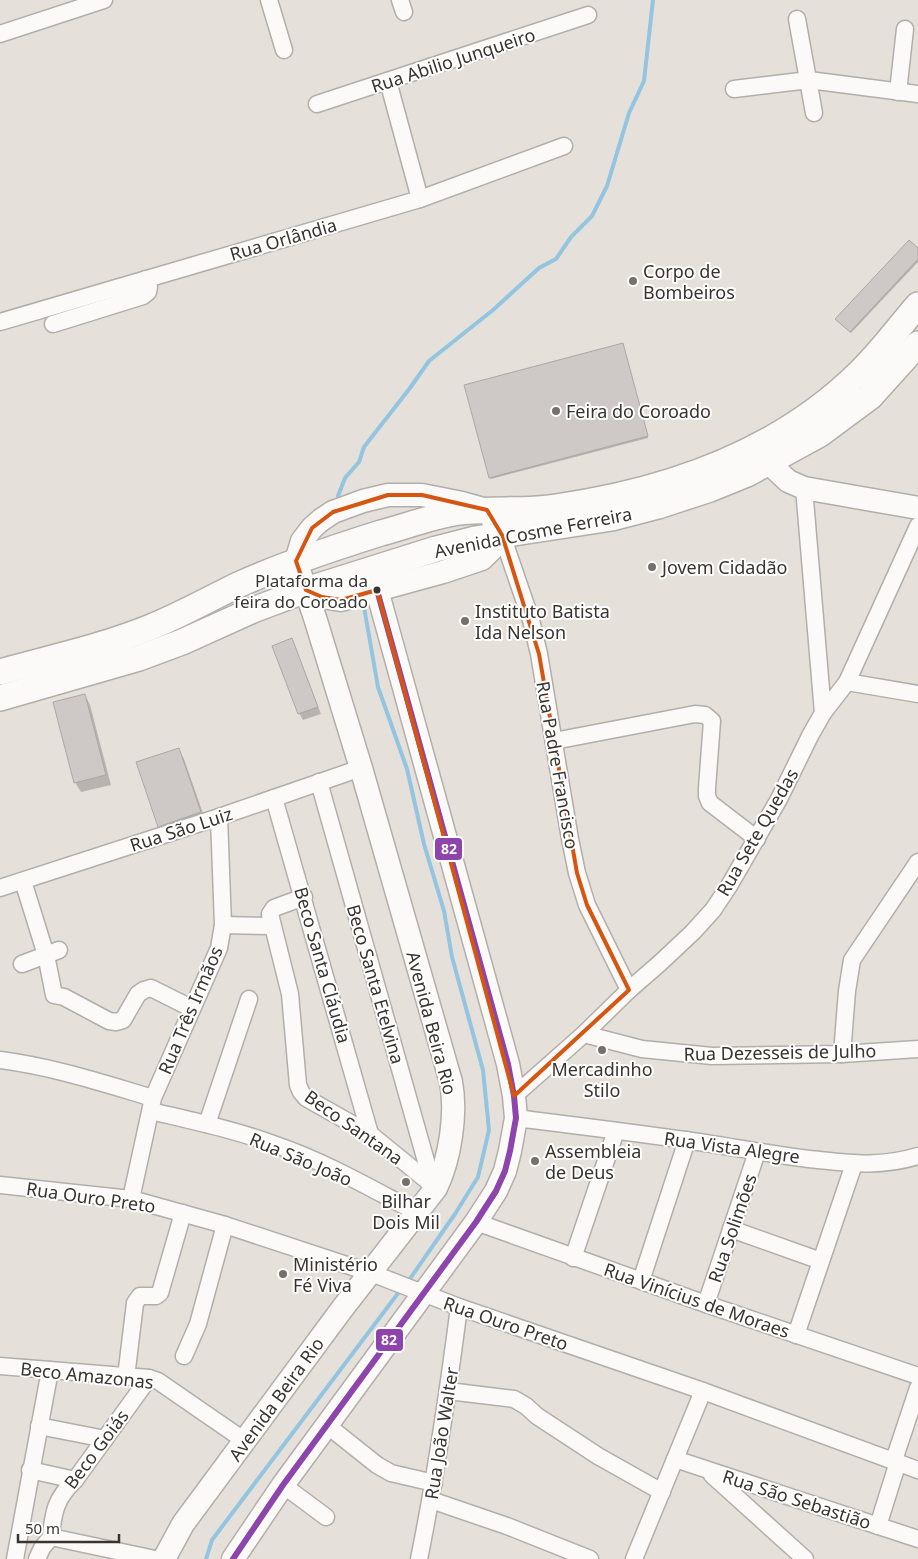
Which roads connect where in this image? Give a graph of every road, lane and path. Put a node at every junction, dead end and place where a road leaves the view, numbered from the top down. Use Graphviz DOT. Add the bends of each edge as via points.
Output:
graph roads {
  1 [pos="269,0"];
  2 [pos="100,1"];
  3 [pos="588,15"];
  4 [pos="797,20"];
  5 [pos="904,29"];
  6 [pos="0,34"];
  7 [pos="284,50"];
  8 [pos="809,80"];
  9 [pos="388,81"];
  10 [pos="734,89"];
  11 [pos="898,92"];
  12 [pos="918,94"];
  13 [pos="317,104"];
  14 [pos="814,113"];
  15 [pos="564,146"];
  16 [pos="420,199"];
  17 [pos="146,279"];
  18 [pos="918,305"];
  19 [pos="0,322"];
  20 [pos="53,324"];
  21 [pos="918,344"];
  22 [pos="769,463"];
  23 [pos="804,488"];
  24 [pos="918,508"];
  25 [pos="487,510"];
  26 [pos="918,526"];
  27 [pos="502,535"];
  28 [pos="296,561"];
  29 [pos="306,590"];
  30 [pos="376,590"];
  31 [pos="0,672"];
  32 [pos="847,682"];
  33 [pos="918,694"];
  34 [pos="0,698"];
  35 [pos="823,713"];
  36 [pos="554,741"];
  37 [pos="361,768"];
  38 [pos="319,782"];
  39 [pos="274,798"];
  40 [pos="219,817"];
  41 [pos="757,839"];
  42 [pos="918,862"];
  43 [pos="23,881"];
  44 [pos="0,888"];
  45 [pos="304,897"];
  46 [pos="223,925"];
  47 [pos="272,926"];
  48 [pos="52,953"];
  49 [pos="22,964"];
  50 [pos="629,990"];
  51 [pos="250,999"];
  52 [pos="191,1008"];
  53 [pos="584,1034"];
  54 [pos="918,1048"];
  55 [pos="842,1054"];
  56 [pos="0,1060"];
  57 [pos="514,1096"];
  58 [pos="152,1105"];
  59 [pos="516,1118"];
  60 [pos="207,1124"];
  61 [pos="616,1131"];
  62 [pos="370,1134"];
  63 [pos="687,1140"];
  64 [pos="757,1152"];
  65 [pos="918,1156"];
  66 [pos="854,1164"];
  67 [pos="0,1185"];
  68 [pos="435,1187"];
  69 [pos="131,1200"];
  70 [pos="418,1212"];
  71 [pos="183,1213"];
  72 [pos="476,1222"];
  73 [pos="225,1225"];
  74 [pos="731,1229"];
  75 [pos="574,1258"];
  76 [pos="821,1261"];
  77 [pos="375,1275"];
  78 [pos="641,1281"];
  79 [pos="417,1291"];
  80 [pos="706,1304"];
  81 [pos="459,1307"];
  82 [pos="796,1335"];
  83 [pos="184,1356"];
  84 [pos="0,1366"];
  85 [pos="50,1370"];
  86 [pos="918,1376"];
  87 [pos="126,1377"];
  88 [pos="148,1378"];
  89 [pos="918,1388"];
  90 [pos="448,1391"];
  91 [pos="703,1391"];
  92 [pos="39,1426"];
  93 [pos="328,1426"];
  94 [pos="105,1439"];
  95 [pos="245,1441"];
  96 [pos="675,1459"];
  97 [pos="896,1461"];
  98 [pos="30,1470"];
  99 [pos="707,1470"];
  100 [pos="918,1470"];
  101 [pos="75,1480"];
  102 [pos="434,1483"];
  103 [pos="283,1485"];
  104 [pos="662,1492"];
  105 [pos="431,1500"];
  106 [pos="326,1517"];
  107 [pos="878,1526"];
  108 [pos="51,1538"];
  109 [pos="918,1540"];
  110 [pos="239,1557"];
  111 [pos="15,1559"];
  112 [pos="37,1559"];
  113 [pos="155,1559"];
  114 [pos="164,1559"];
  115 [pos="419,1559"];
  116 [pos="590,1559"];
  117 [pos="634,1559"];
  118 [pos="805,1559"];
  1 -- 7 [label="street"];
  2 -- 6 [label="street"];
  3 -- 9 [label="street, Rua Abilio Junqueiro"];
  4 -- 8 [label="street"];
  5 -- 11 [label="street"];
  8 -- 10 [label="street"];
  8 -- 11 [label="street"];
  8 -- 14 [label="street"];
  9 -- 13 [label="street, Rua Abilio Junqueiro"];
  9 -- 16 [label="street"];
  11 -- 12 [label="street"];
  15 -- 16 [label="street, Rua Orlândia"];
  16 -- 17 [label="street, Rua Orlândia"];
  17 -- 19 [label="street, Rua Orlândia"];
  17 -- 20 [label="street" via="149,287 143,296"];
  18 -- 25 [label="main road, Avenida Cosme Ferreira" via="859,374 824,404 781,433 731,460 680,480 585,503"];
  21 -- 22 [label="main road, Avenida Cosme Ferreira" via="870,398 820,434"];
  22 -- 23 [label="street" via="788,481"];
  22 -- 27 [label="main road, Avenida Cosme Ferreira" via="710,489 658,506 612,518"];
  23 -- 24 [label="street"];
  23 -- 35 [label="street"];
  25 -- 27 [label="street"];
  25 -- 28 [label="main road, Avenida Cosme Ferreira" via="429,519"];
  25 -- 28 [label="street" via="422,495 388,495 333,512 321,520 302,541"];
  26 -- 32 [label="street, Rua Sete Quedas"];
  27 -- 29 [label="main road, Avenida Cosme Ferreira" via="436,549"];
  27 -- 30 [label="street" via="482,559"];
  27 -- 36 [label="street, Rua Padre Francisco" via="530,620"];
  28 -- 29 [label="street, Avenida Beira Rio"];
  28 -- 31 [label="main road, Avenida Cosme Ferreira" via="128,636"];
  29 -- 30 [label="street" via="341,600"];
  29 -- 34 [label="main road, Avenida Cosme Ferreira" via="139,658"];
  29 -- 37 [label="street, Avenida Beira Rio"];
  30 -- 57 [label="street" via="508,1064"];
  32 -- 33 [label="street"];
  32 -- 35 [label="street, Rua Sete Quedas"];
  35 -- 41 [label="street, Rua Sete Quedas"];
  36 -- 41 [label="street" via="696,714 705,715 712,721 707,796 710,803"];
  36 -- 50 [label="street, Rua Padre Francisco" via="570,839 587,906"];
  37 -- 38 [label="street, Rua São Luiz"];
  37 -- 68 [label="street, Avenida Beira Rio" via="451,1082 452,1118 446,1157"];
  38 -- 39 [label="street, Rua São Luiz"];
  38 -- 68 [label="street, Beco Santa Etelvina"];
  39 -- 40 [label="street, Rua São Luiz"];
  39 -- 45 [label="street, Beco Santa Cláudia"];
  40 -- 43 [label="street, Rua São Luiz"];
  40 -- 46 [label="street, Rua Três Irmãos"];
  41 -- 50 [label="street, Rua Sete Quedas" via="712,910 687,938"];
  42 -- 55 [label="street" via="852,960"];
  43 -- 44 [label="street, Rua São Luiz"];
  43 -- 48 [label="street"];
  45 -- 47 [label="street" via="274,908 270,914"];
  45 -- 62 [label="street, Beco Santa Cláudia"];
  46 -- 47 [label="street"];
  46 -- 52 [label="street, Rua Três Irmãos" via="219,948"];
  47 -- 62 [label="street, Beco Santana" via="290,994 298,1085 306,1098"];
  48 -- 49 [label="street"];
  48 -- 52 [label="street" via="54,995 109,1021 123,1020 138,994 151,988"];
  50 -- 53 [label="street, Rua Sete Quedas"];
  51 -- 60 [label="street"];
  52 -- 58 [label="street, Rua Três Irmãos"];
  53 -- 55 [label="street, Rua Dezesseis de Julho" via="675,1054 749,1057"];
  53 -- 57 [label="street, Rua Sete Quedas"];
  54 -- 55 [label="street, Rua Dezesseis de Julho"];
  56 -- 58 [label="street, Rua São João" via="69,1072"];
  57 -- 59 [label="street"];
  58 -- 60 [label="street, Rua São João"];
  58 -- 69 [label="street, Rua Três Irmãos"];
  59 -- 61 [label="street, Rua Vista Alegre"];
  59 -- 72 [label="street" via="505,1171"];
  60 -- 70 [label="street, Rua São João" via="276,1144"];
  61 -- 63 [label="street, Rua Vista Alegre"];
  61 -- 75 [label="street"];
  62 -- 68 [label="street, Beco Santana"];
  63 -- 64 [label="street, Rua Vista Alegre"];
  63 -- 78 [label="street"];
  64 -- 66 [label="street, Rua Vista Alegre"];
  64 -- 74 [label="street, Rua Solimões"];
  65 -- 66 [label="street, Rua Vista Alegre" via="878,1165"];
  66 -- 76 [label="street"];
  67 -- 69 [label="street, Rua Ouro Preto"];
  68 -- 70 [label="street, Avenida Beira Rio"];
  69 -- 71 [label="street, Rua Ouro Preto"];
  70 -- 77 [label="street, Avenida Beira Rio"];
  71 -- 73 [label="street, Rua Ouro Preto"];
  71 -- 87 [label="street" via="160,1293 140,1296 135,1303"];
  72 -- 75 [label="street, Rua Vinícius de Moraes"];
  72 -- 79 [label="street"];
  73 -- 77 [label="street, Rua Ouro Preto"];
  73 -- 83 [label="street" via="198,1324"];
  74 -- 76 [label="street"];
  74 -- 80 [label="street, Rua Solimões"];
  75 -- 78 [label="street, Rua Vinícius de Moraes"];
  76 -- 82 [label="street"];
  77 -- 79 [label="street, Rua Ouro Preto"];
  77 -- 95 [label="street, Avenida Beira Rio" via="342,1309"];
  78 -- 80 [label="street, Rua Vinícius de Moraes"];
  79 -- 81 [label="street, Rua Ouro Preto"];
  79 -- 93 [label="street"];
  80 -- 82 [label="street, Rua Vinícius de Moraes"];
  81 -- 90 [label="street, Rua João Walter"];
  81 -- 91 [label="street, Rua Ouro Preto"];
  82 -- 86 [label="street, Rua Vinícius de Moraes"];
  84 -- 85 [label="street, Beco Amazonas"];
  85 -- 87 [label="street, Beco Amazonas"];
  85 -- 92 [label="street"];
  87 -- 88 [label="street, Beco Amazonas"];
  88 -- 94 [label="street, Beco Goiás"];
  88 -- 95 [label="street, Beco Amazonas" via="168,1386"];
  89 -- 97 [label="street"];
  90 -- 102 [label="street, Rua João Walter"];
  90 -- 104 [label="street" via="514,1399 598,1456"];
  91 -- 96 [label="street"];
  91 -- 97 [label="street, Rua Ouro Preto"];
  92 -- 94 [label="street"];
  92 -- 98 [label="street"];
  93 -- 102 [label="street" via="391,1473"];
  93 -- 103 [label="street"];
  94 -- 101 [label="street, Beco Goiás"];
  95 -- 114 [label="street, Avenida Beira Rio" via="183,1524"];
  96 -- 99 [label="street, Rua São Sebastião"];
  96 -- 104 [label="street"];
  97 -- 100 [label="street, Rua Ouro Preto"];
  97 -- 107 [label="street"];
  98 -- 101 [label="street"];
  98 -- 111 [label="street"];
  99 -- 107 [label="street, Rua São Sebastião"];
  99 -- 118 [label="street"];
  101 -- 108 [label="street, Beco Goiás" via="57,1503"];
  102 -- 105 [label="street, Rua João Walter"];
  103 -- 106 [label="street"];
  103 -- 110 [label="street"];
  104 -- 117 [label="street"];
  105 -- 115 [label="street, Rua João Walter"];
  105 -- 116 [label="street"];
  107 -- 109 [label="street, Rua São Sebastião"];
  108 -- 112 [label="street"];
  108 -- 113 [label="street"];
}
